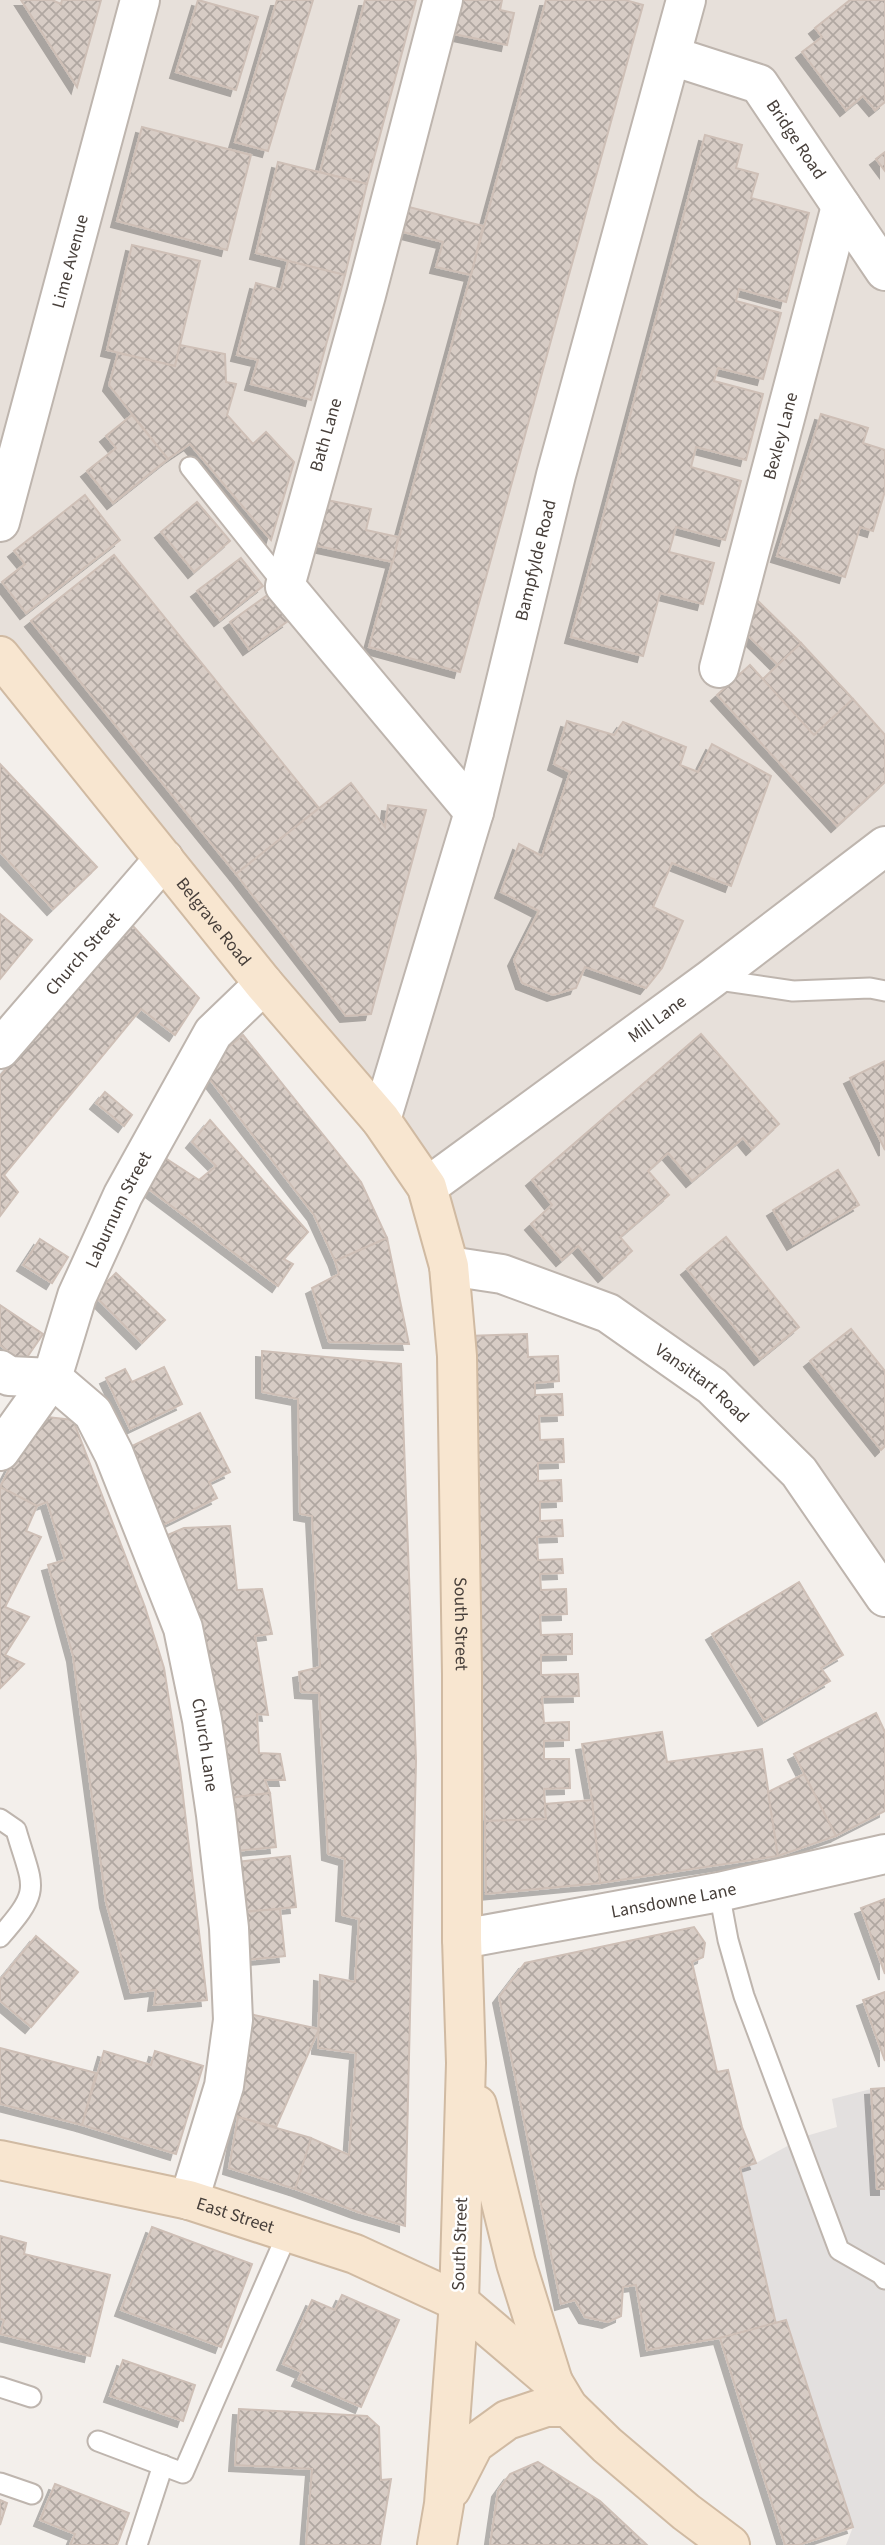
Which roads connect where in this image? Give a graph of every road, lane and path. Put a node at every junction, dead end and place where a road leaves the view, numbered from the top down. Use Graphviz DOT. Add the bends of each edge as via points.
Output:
graph roads {
  1 [pos="139,0"];
  2 [pos="443,0"];
  3 [pos="686,0"];
  4 [pos="672,56"];
  5 [pos="841,206"];
  6 [pos="885,271"];
  7 [pos="190,467"];
  8 [pos="0,522"];
  9 [pos="285,586"];
  10 [pos="0,656"];
  11 [pos="719,668"];
  12 [pos="474,812"];
  13 [pos="881,853"];
  14 [pos="164,859"];
  15 [pos="711,979"];
  16 [pos="264,984"];
  17 [pos="885,991"];
  18 [pos="0,1049"];
  19 [pos="381,1120"];
  20 [pos="427,1187"];
  21 [pos="449,1266"];
  22 [pos="0,1370"];
  23 [pos="52,1378"];
  24 [pos="0,1451"];
  25 [pos="885,1597"];
  26 [pos="0,1819"];
  27 [pos="885,1854"];
  28 [pos="729,1890"];
  29 [pos="0,1937"];
  30 [pos="462,1939"];
  31 [pos="466,2063"];
  32 [pos="0,2160"];
  33 [pos="189,2200"];
  34 [pos="288,2232"];
  35 [pos="885,2279"];
  36 [pos="459,2302"];
  37 [pos="0,2387"];
  38 [pos="561,2395"];
  39 [pos="31,2397"];
  40 [pos="98,2441"];
  41 [pos="163,2465"];
  42 [pos="0,2483"];
  43 [pos="32,2494"];
  44 [pos="444,2504"];
  45 [pos="137,2545"];
  46 [pos="437,2545"];
  47 [pos="730,2545"];
  1 -- 8 [label="street, Lime Avenue"];
  2 -- 9 [label="street, Bath Lane"];
  3 -- 4 [label="street, Bampfylde Road"];
  4 -- 5 [label="street, Bridge Road" via="759,84"];
  4 -- 12 [label="street, Bampfylde Road" via="556,475"];
  5 -- 6 [label="street, Bridge Road"];
  5 -- 11 [label="street, Bexley Lane"];
  7 -- 9 [label="lane"];
  9 -- 12 [label="street"];
  10 -- 14 [label="street, Belgrave Road"];
  12 -- 19 [label="street, Bampfylde Road"];
  13 -- 15 [label="street, Mill Lane"];
  14 -- 16 [label="street, Belgrave Road"];
  14 -- 18 [label="street, Church Street"];
  15 -- 17 [label="lane" via="793,991"];
  15 -- 20 [label="street, Mill Lane"];
  16 -- 19 [label="street, Belgrave Road"];
  16 -- 23 [label="street, Laburnum Street" via="213,1032 123,1195 77,1296"];
  19 -- 20 [label="street, Belgrave Road"];
  20 -- 21 [label="street, South Street"];
  21 -- 25 [label="street, Vansittart Road" via="502,1274 608,1313 712,1386 799,1472"];
  21 -- 30 [label="street, South Street" via="458,1384"];
  22 -- 23 [label="street" via="9,1376"];
  23 -- 24 [label="street, Laburnum Street"];
  23 -- 33 [label="street, Church Lane" via="93,1413 114,1454 183,1628 202,1720 229,1928 233,2020 224,2086"];
  26 -- 29 [label="lane" via="16,1830 33,1888 24,1909"];
  27 -- 28 [label="street, Lansdowne Lane"];
  28 -- 30 [label="street, Lansdowne Lane"];
  28 -- 35 [label="lane" via="728,1940 744,1996 838,2250"];
  30 -- 31 [label="street, South Street"];
  31 -- 36 [label="street, South Street"];
  31 -- 38 [label="street, South Street" via="516,2263"];
  32 -- 33 [label="street, East Street"];
  33 -- 34 [label="street, East Street"];
  34 -- 36 [label="street, East Street" via="355,2254"];
  34 -- 41 [label="lane" via="183,2473"];
  36 -- 38 [label="street, South Street"];
  36 -- 44 [label="street"];
  37 -- 39 [label="lane"];
  38 -- 44 [label="street" via="546,2407 507,2420 474,2444"];
  38 -- 47 [label="street, South Street" via="607,2445"];
  40 -- 41 [label="lane"];
  41 -- 45 [label="lane"];
  42 -- 43 [label="lane"];
  44 -- 46 [label="street"];
}
